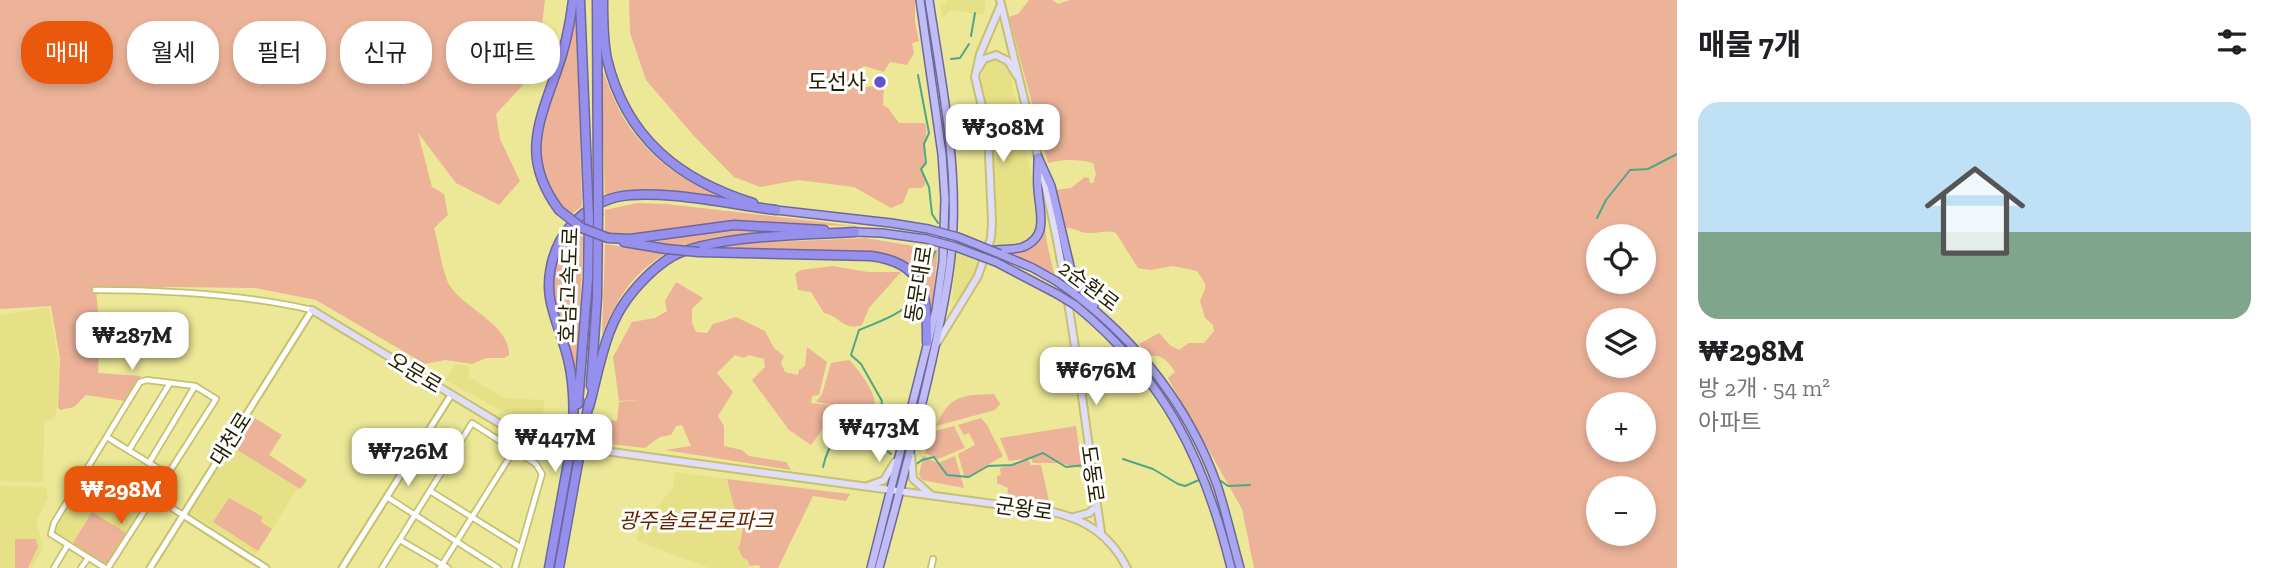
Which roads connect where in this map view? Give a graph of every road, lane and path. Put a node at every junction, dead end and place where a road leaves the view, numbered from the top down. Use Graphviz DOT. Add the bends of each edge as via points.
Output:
graph roads {
  1 [pos="573,0"];
  2 [pos="580,0"];
  3 [pos="597,0"];
  4 [pos="603,0"];
  5 [pos="920,0"];
  6 [pos="929,0"];
  7 [pos="1000,3"];
  8 [pos="975,78"];
  9 [pos="1019,79"];
  10 [pos="1038,157"];
  11 [pos="776,210"];
  12 [pos="855,232"];
  13 [pos="608,238"];
  14 [pos="999,251"];
  15 [pos="95,290"];
  16 [pos="312,310"];
  17 [pos="1104,318"];
  18 [pos="931,344"];
  19 [pos="170,383"];
  20 [pos="195,386"];
  21 [pos="451,395"];
  22 [pos="589,407"];
  23 [pos="573,434"];
  24 [pos="107,437"];
  25 [pos="129,450"];
  26 [pos="514,450"];
  27 [pos="911,450"];
  28 [pos="900,452"];
  29 [pos="149,463"];
  30 [pos="167,474"];
  31 [pos="866,486"];
  32 [pos="891,490"];
  33 [pos="430,491"];
  34 [pos="900,491"];
  35 [pos="933,496"];
  36 [pos="154,497"];
  37 [pos="387,497"];
  38 [pos="1097,506"];
  39 [pos="415,515"];
  40 [pos="183,516"];
  41 [pos="1072,517"];
  42 [pos="471,518"];
  43 [pos="1101,532"];
  44 [pos="400,540"];
  45 [pos="457,541"];
  46 [pos="67,546"];
  47 [pos="520,547"];
  48 [pos="88,558"];
  49 [pos="933,559"];
  50 [pos="443,567"];
  51 [pos="54,568"];
  52 [pos="81,568"];
  53 [pos="107,568"];
  54 [pos="150,568"];
  55 [pos="266,568"];
  56 [pos="342,568"];
  57 [pos="382,568"];
  58 [pos="498,568"];
  59 [pos="515,568"];
  60 [pos="549,568"];
  61 [pos="559,568"];
  62 [pos="871,568"];
  63 [pos="879,568"];
  64 [pos="931,568"];
  65 [pos="1127,568"];
  66 [pos="1231,568"];
  67 [pos="1240,568"];
  1 -- 13 [label="highway, bridge" via="570,28 535,142 540,175 559,210 582,228"];
  2 -- 23 [label="highway, 호남고속도로, bridge" via="589,218 584,344"];
  3 -- 22 [label="highway, 호남고속도로, bridge" via="597,297"];
  4 -- 11 [label="highway" via="614,84 645,139 691,177"];
  5 -- 18 [label="main road, 동문대로" via="945,199 941,279"];
  6 -- 18 [label="main road, 동문대로" via="953,194 948,287"];
  7 -- 8 [label="main road, 동문대로" via="979,54"];
  7 -- 9 [label="main road, 도동로"];
  8 -- 9 [label="main road" via="984,59 996,55 1008,61"];
  8 -- 18 [label="main road, 동문대로" via="988,132 992,231 984,265"];
  9 -- 10 [label="main road, 도동로"];
  10 -- 14 [label="highway" via="1041,228 1030,243"];
  10 -- 17 [label="highway" via="1051,186 1074,278"];
  10 -- 38 [label="main road, 도동로" via="1053,222"];
  11 -- 14 [label="highway, 2순환로, bridge" via="928,229"];
  11 -- 23 [label="highway" via="631,195 594,206 573,223 556,247 549,280 572,379"];
  12 -- 13 [label="highway" via="734,225"];
  12 -- 22 [label="highway" via="735,241 674,256 651,273 622,306"];
  12 -- 66 [label="highway, 2순환로, bridge" via="926,239 956,247 996,262 1075,305 1117,343 1170,408 1199,464"];
  13 -- 18 [label="highway, bridge" via="699,252 894,260 913,273 924,293"];
  14 -- 17 [label="highway, 2순환로, bridge" via="1056,281"];
  15 -- 16 [label="street, 오문로" via="220,296"];
  16 -- 21 [label="main road, 오문로"];
  16 -- 40 [label="street, 대천로"];
  17 -- 67 [label="highway, 2순환로" via="1135,348 1179,406 1207,459"];
  18 -- 27 [label="main road, 동문대로"];
  18 -- 28 [label="main road, 동문대로"];
  19 -- 20 [label="street"];
  19 -- 24 [label="street" via="140,382"];
  19 -- 25 [label="street"];
  20 -- 29 [label="street"];
  20 -- 30 [label="street" via="216,399"];
  21 -- 31 [label="main road, 오문로, bridge" via="521,436 549,444"];
  21 -- 37 [label="street"];
  22 -- 61 [label="highway, 호남고속도로"];
  23 -- 60 [label="highway, 호남고속도로"];
  24 -- 25 [label="street"];
  24 -- 46 [label="street" via="54,523 51,534"];
  25 -- 29 [label="street"];
  26 -- 33 [label="street" via="472,423"];
  26 -- 42 [label="street"];
  26 -- 47 [label="street" via="536,464 542,474"];
  27 -- 34 [label="main road, 동문대로"];
  27 -- 35 [label="main road" via="913,478"];
  28 -- 31 [label="main road" via="889,476"];
  28 -- 32 [label="main road, 동문대로"];
  29 -- 30 [label="street"];
  30 -- 36 [label="street"];
  31 -- 32 [label="main road, 오문로"];
  32 -- 34 [label="main road, 오문로"];
  32 -- 62 [label="main road, 동문대로"];
  33 -- 39 [label="street"];
  33 -- 42 [label="street"];
  34 -- 35 [label="main road, 군왕로"];
  34 -- 63 [label="main road, 동문대로"];
  35 -- 41 [label="main road, 군왕로"];
  36 -- 40 [label="street"];
  36 -- 53 [label="street"];
  37 -- 39 [label="street"];
  37 -- 56 [label="street"];
  38 -- 41 [label="main road"];
  38 -- 43 [label="main road, 도동로"];
  39 -- 44 [label="street"];
  39 -- 45 [label="street"];
  40 -- 54 [label="street, 대천로"];
  40 -- 55 [label="street"];
  41 -- 43 [label="main road, 군왕로"];
  42 -- 45 [label="street"];
  42 -- 47 [label="street"];
  43 -- 65 [label="main road, 군왕로"];
  44 -- 50 [label="street"];
  44 -- 57 [label="street"];
  45 -- 50 [label="street"];
  45 -- 58 [label="street"];
  46 -- 48 [label="street"];
  46 -- 51 [label="street"];
  47 -- 59 [label="street"];
  48 -- 52 [label="street"];
  48 -- 53 [label="street"];
  49 -- 64 [label="street"];
}
